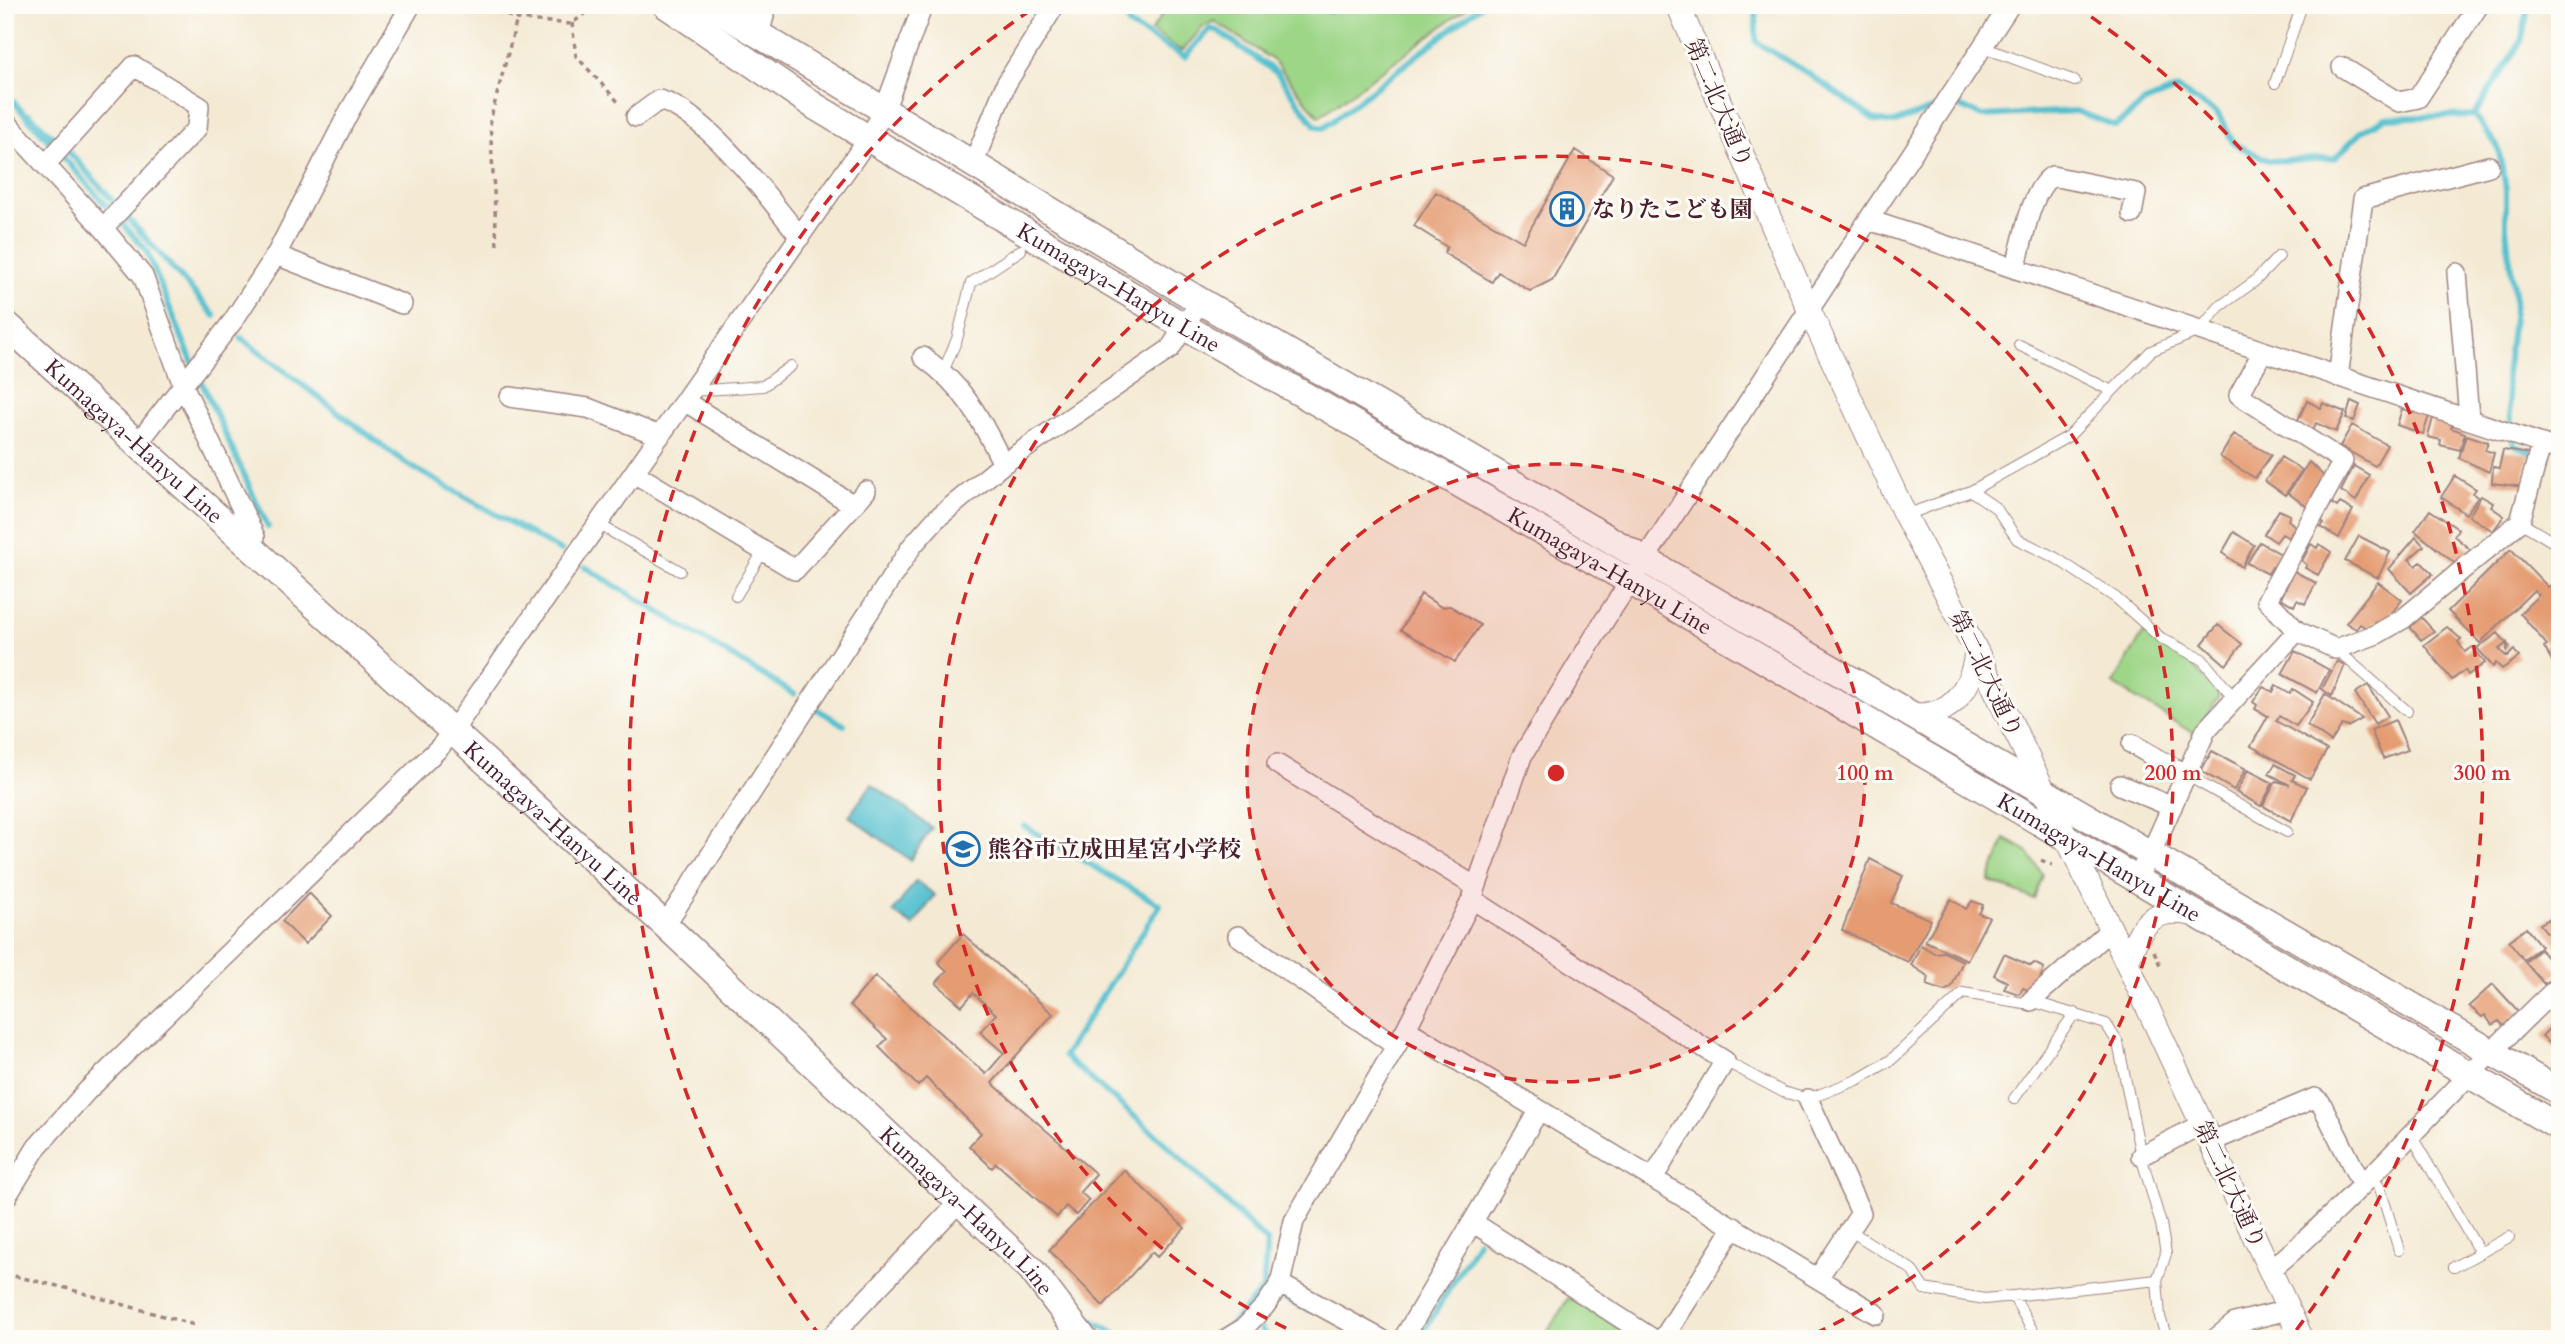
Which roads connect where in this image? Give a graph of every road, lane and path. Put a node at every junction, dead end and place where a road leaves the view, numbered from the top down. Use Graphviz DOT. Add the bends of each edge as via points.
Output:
graph roads {
  1 [pos="411,5"];
  2 [pos="478,5"];
  3 [pos="597,5"];
  4 [pos="666,5"];
  5 [pos="710,5"];
  6 [pos="751,5"];
  7 [pos="923,5"];
  8 [pos="1055,5"];
  9 [pos="1678,5"];
  10 [pos="2010,5"];
  11 [pos="2302,5"];
  12 [pos="2479,5"];
  13 [pos="517,19"];
  14 [pos="572,23"];
  15 [pos="759,35"];
  16 [pos="1982,47"];
  17 [pos="2342,68"];
  18 [pos="2075,80"];
  19 [pos="2275,83"];
  20 [pos="884,111"];
  21 [pos="636,117"];
  22 [pos="5,121"];
  23 [pos="868,139"];
  24 [pos="48,162"];
  25 [pos="973,164"];
  26 [pos="2489,166"];
  27 [pos="2132,214"];
  28 [pos="1870,220"];
  29 [pos="105,226"];
  30 [pos="800,237"];
  31 [pos="497,245"];
  32 [pos="1021,250"];
  33 [pos="276,255"];
  34 [pos="2279,256"];
  35 [pos="2015,269"];
  36 [pos="2457,273"];
  37 [pos="1200,301"];
  38 [pos="402,304"];
  39 [pos="1809,310"];
  40 [pos="5,323"];
  41 [pos="1185,327"];
  42 [pos="2199,331"];
  43 [pos="2019,345"];
  44 [pos="2262,353"];
  45 [pos="923,357"];
  46 [pos="791,366"];
  47 [pos="943,372"];
  48 [pos="2338,377"];
  49 [pos="184,383"];
  50 [pos="2110,390"];
  51 [pos="688,396"];
  52 [pos="510,397"];
  53 [pos="2469,418"];
  54 [pos="660,436"];
  55 [pos="138,443"];
  56 [pos="2542,445"];
  57 [pos="1003,464"];
  58 [pos="634,473"];
  59 [pos="1971,491"];
  60 [pos="1905,515"];
  61 [pos="2520,522"];
  62 [pos="598,524"];
  63 [pos="2560,546"];
  64 [pos="251,548"];
  65 [pos="764,550"];
  66 [pos="1646,559"];
  67 [pos="680,571"];
  68 [pos="1631,582"];
  69 [pos="736,596"];
  70 [pos="2297,631"];
  71 [pos="2336,649"];
  72 [pos="1976,650"];
  73 [pos="2234,698"];
  74 [pos="2407,712"];
  75 [pos="1913,714"];
  76 [pos="452,732"];
  77 [pos="2132,744"];
  78 [pos="1278,764"];
  79 [pos="2186,775"];
  80 [pos="2120,785"];
  81 [pos="2042,790"];
  82 [pos="2172,807"];
  83 [pos="2287,832"];
  84 [pos="2064,835"];
  85 [pos="2151,853"];
  86 [pos="2041,860"];
  87 [pos="2052,865"];
  88 [pos="2137,877"];
  89 [pos="1474,893"];
  90 [pos="2202,916"];
  91 [pos="665,925"];
  92 [pos="2110,929"];
  93 [pos="1238,936"];
  94 [pos="2153,949"];
  95 [pos="2127,963"];
  96 [pos="2160,965"];
  97 [pos="2560,985"];
  98 [pos="2031,1001"];
  99 [pos="2075,1013"];
  100 [pos="1401,1037"];
  101 [pos="2490,1052"];
  102 [pos="1725,1060"];
  103 [pos="2468,1075"];
  104 [pos="2560,1092"];
  105 [pos="1808,1099"];
  106 [pos="2014,1099"];
  107 [pos="1539,1110"];
  108 [pos="2560,1128"];
  109 [pos="2206,1133"];
  110 [pos="2411,1135"];
  111 [pos="2141,1156"];
  112 [pos="1653,1178"];
  113 [pos="2367,1181"];
  114 [pos="5,1199"];
  115 [pos="959,1202"];
  116 [pos="1474,1223"];
  117 [pos="1734,1227"];
  118 [pos="1849,1230"];
  119 [pos="2509,1237"];
  120 [pos="2399,1250"];
  121 [pos="2480,1253"];
  122 [pos="2454,1267"];
  123 [pos="2270,1270"];
  124 [pos="5,1274"];
  125 [pos="1818,1278"];
  126 [pos="2157,1280"];
  127 [pos="1280,1284"];
  128 [pos="2014,1297"];
  129 [pos="2288,1310"];
  130 [pos="1876,1314"];
  131 [pos="198,1326"];
  132 [pos="829,1339"];
  133 [pos="1084,1339"];
  134 [pos="1226,1339"];
  135 [pos="1381,1339"];
  136 [pos="1403,1339"];
  137 [pos="1653,1339"];
  138 [pos="1664,1339"];
  139 [pos="2037,1339"];
  140 [pos="2167,1339"];
  141 [pos="2216,1339"];
  142 [pos="2302,1339"];
  1 -- 33 [label="street" via="350,110"];
  2 -- 13 [label="path"];
  3 -- 14 [label="path"];
  4 -- 23 [label="main road, Kumagaya-Hanyu Line"];
  5 -- 15 [label="main road, Kumagaya-Hanyu Line"];
  6 -- 15 [label="street" via="764,16"];
  7 -- 20 [label="street"];
  8 -- 25 [label="street" via="1006,85"];
  9 -- 39 [label="street, 第二北大通り"];
  10 -- 16 [label="street"];
  11 -- 19 [label="lane"];
  12 -- 17 [label="street" via="2418,98 2399,102"];
  13 -- 14 [label="path"];
  13 -- 31 [label="path" via="490,121"];
  14 -- 21 [label="path" via="576,56"];
  15 -- 20 [label="main road, Kumagaya-Hanyu Line"];
  16 -- 18 [label="lane"];
  16 -- 28 [label="street"];
  20 -- 23 [label="street"];
  20 -- 25 [label="main road, Kumagaya-Hanyu Line"];
  21 -- 30 [label="street" via="659,100 683,110 723,147"];
  22 -- 24 [label="street"];
  23 -- 30 [label="street"];
  23 -- 41 [label="main road, Kumagaya-Hanyu Line"];
  24 -- 29 [label="street"];
  24 -- 29 [label="street" via="134,66 199,106 197,128"];
  25 -- 37 [label="main road, Kumagaya-Hanyu Line"];
  26 -- 48 [label="street" via="2363,199"];
  27 -- 35 [label="street" via="2136,193 2052,176 2036,196"];
  28 -- 35 [label="street"];
  28 -- 39 [label="street"];
  29 -- 49 [label="street" via="143,276"];
  30 -- 51 [label="street"];
  32 -- 47 [label="lane" via="971,283"];
  33 -- 38 [label="street"];
  33 -- 49 [label="street" via="233,321"];
  34 -- 42 [label="lane" via="2255,281 2219,307"];
  35 -- 42 [label="street"];
  36 -- 53 [label="street"];
  37 -- 41 [label="street"];
  37 -- 66 [label="main road, Kumagaya-Hanyu Line"];
  39 -- 60 [label="street, 第二北大通り"];
  39 -- 66 [label="street"];
  40 -- 55 [label="main road, Kumagaya-Hanyu Line"];
  41 -- 57 [label="street" via="1170,349"];
  41 -- 68 [label="main road, Kumagaya-Hanyu Line"];
  42 -- 44 [label="street"];
  42 -- 50 [label="lane" via="2151,351"];
  43 -- 50 [label="lane"];
  44 -- 48 [label="street"];
  44 -- 70 [label="street" via="2239,395 2343,461 2267,600"];
  45 -- 47 [label="street"];
  46 -- 51 [label="lane" via="763,386"];
  47 -- 57 [label="street" via="978,413"];
  48 -- 53 [label="street"];
  49 -- 55 [label="street"];
  49 -- 64 [label="street" via="255,537"];
  50 -- 59 [label="lane" via="2069,436"];
  51 -- 54 [label="street"];
  51 -- 65 [label="street" via="859,497 795,570"];
  52 -- 54 [label="street" via="588,408"];
  53 -- 56 [label="street"];
  54 -- 58 [label="street"];
  55 -- 64 [label="main road, Kumagaya-Hanyu Line"];
  56 -- 61 [label="street"];
  57 -- 91 [label="street" via="936,519 912,546"];
  58 -- 62 [label="street"];
  58 -- 65 [label="street"];
  59 -- 60 [label="lane"];
  59 -- 73 [label="lane" via="1996,508 2017,539 2056,558 2116,598 2162,639 2202,659"];
  60 -- 72 [label="street, 第二北大通り"];
  61 -- 63 [label="lane"];
  61 -- 71 [label="street" via="2403,619"];
  62 -- 67 [label="lane"];
  62 -- 76 [label="street"];
  64 -- 76 [label="main road, Kumagaya-Hanyu Line"];
  65 -- 69 [label="lane"];
  66 -- 68 [label="street"];
  66 -- 75 [label="main road, Kumagaya-Hanyu Line"];
  68 -- 84 [label="main road, Kumagaya-Hanyu Line"];
  68 -- 89 [label="street" via="1522,756"];
  70 -- 71 [label="street"];
  70 -- 73 [label="street"];
  71 -- 74 [label="lane"];
  72 -- 75 [label="street" via="1970,684 1947,708 1934,715"];
  72 -- 81 [label="street, 第二北大通り"];
  73 -- 79 [label="street" via="2206,730"];
  75 -- 81 [label="main road, Kumagaya-Hanyu Line"];
  76 -- 91 [label="main road, Kumagaya-Hanyu Line"];
  76 -- 114 [label="street" via="87,1091 37,1147"];
  77 -- 79 [label="street"];
  78 -- 89 [label="street"];
  79 -- 82 [label="street"];
  79 -- 83 [label="lane"];
  80 -- 82 [label="street"];
  81 -- 84 [label="street, 第二北大通り"];
  81 -- 85 [label="main road, Kumagaya-Hanyu Line"];
  82 -- 85 [label="street"];
  84 -- 88 [label="main road, Kumagaya-Hanyu Line"];
  84 -- 92 [label="street, 第二北大通り"];
  85 -- 88 [label="street"];
  85 -- 101 [label="main road, Kumagaya-Hanyu Line"];
  86 -- 87 [label="path"];
  88 -- 90 [label="main road, Kumagaya-Hanyu Line"];
  89 -- 100 [label="street"];
  89 -- 102 [label="street"];
  90 -- 95 [label="street" via="2175,910 2156,917 2141,930"];
  90 -- 103 [label="main road, Kumagaya-Hanyu Line"];
  91 -- 115 [label="main road, Kumagaya-Hanyu Line"];
  92 -- 95 [label="street, 第二北大通り"];
  92 -- 98 [label="street"];
  93 -- 100 [label="street"];
  94 -- 96 [label="path"];
  95 -- 109 [label="street, 第二北大通り"];
  97 -- 101 [label="street"];
  98 -- 99 [label="lane"];
  98 -- 105 [label="lane" via="1963,993 1891,1060 1857,1080"];
  99 -- 106 [label="lane"];
  99 -- 111 [label="lane" via="2106,1024 2118,1042"];
  100 -- 107 [label="street"];
  100 -- 127 [label="street" via="1294,1221"];
  101 -- 103 [label="street"];
  101 -- 104 [label="main road, Kumagaya-Hanyu Line"];
  102 -- 105 [label="lane" via="1783,1092"];
  102 -- 112 [label="street"];
  103 -- 108 [label="main road, Kumagaya-Hanyu Line"];
  103 -- 110 [label="street"];
  105 -- 118 [label="street" via="1861,1213"];
  107 -- 112 [label="street"];
  107 -- 116 [label="street"];
  109 -- 111 [label="street"];
  109 -- 113 [label="street" via="2315,1098"];
  109 -- 123 [label="street, 第二北大通り"];
  110 -- 113 [label="street"];
  110 -- 121 [label="lane"];
  111 -- 126 [label="lane" via="2166,1254"];
  112 -- 117 [label="street"];
  113 -- 120 [label="lane" via="2380,1188"];
  113 -- 123 [label="street"];
  115 -- 132 [label="street"];
  115 -- 133 [label="main road, Kumagaya-Hanyu Line" via="1031,1269"];
  116 -- 136 [label="street"];
  116 -- 137 [label="street"];
  117 -- 125 [label="street"];
  117 -- 138 [label="street"];
  118 -- 125 [label="street"];
  118 -- 128 [label="lane" via="1911,1269 1924,1289 1985,1298"];
  119 -- 121 [label="lane"];
  121 -- 122 [label="lane"];
  123 -- 129 [label="street, 第二北大通り"];
  124 -- 131 [label="path"];
  125 -- 130 [label="street"];
  126 -- 128 [label="lane"];
  126 -- 140 [label="lane"];
  127 -- 134 [label="street" via="1244,1328"];
  127 -- 135 [label="street"];
  128 -- 139 [label="lane"];
  129 -- 141 [label="street" via="2235,1323"];
  129 -- 142 [label="street, 第二北大通り"];
}
